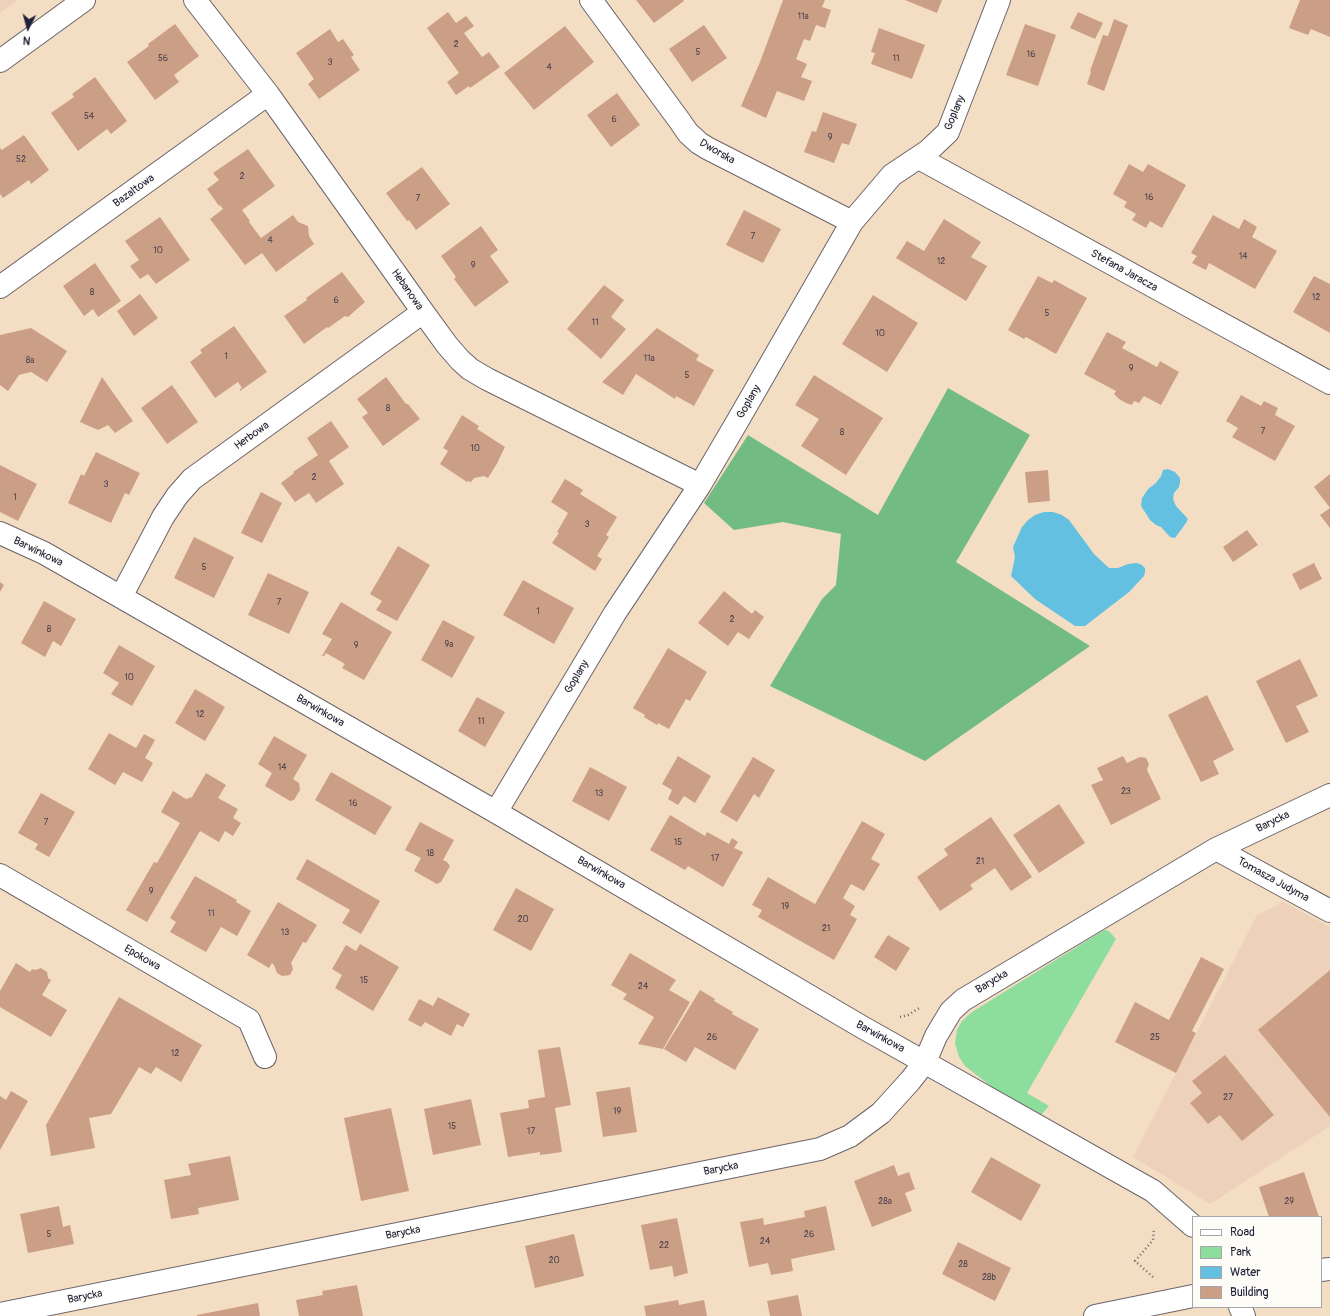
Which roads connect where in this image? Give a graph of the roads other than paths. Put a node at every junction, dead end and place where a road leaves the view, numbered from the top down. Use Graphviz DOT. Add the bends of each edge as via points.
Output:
graph roads {
  1 [pos="195,0"];
  2 [pos="591,0"];
  3 [pos="999,0"];
  4 [pos="78,2"];
  5 [pos="0,61"];
  6 [pos="268,94"];
  7 [pos="919,158"];
  8 [pos="852,222"];
  9 [pos="0,287"];
  10 [pos="423,312"];
  11 [pos="1330,383"];
  12 [pos="700,484"];
  13 [pos="0,533"];
  14 [pos="121,597"];
  15 [pos="1330,795"];
  16 [pos="496,812"];
  17 [pos="1216,849"];
  18 [pos="0,875"];
  19 [pos="1330,911"];
  20 [pos="265,1057"];
  21 [pos="925,1062"];
  22 [pos="1192,1225"];
  23 [pos="1186,1298"];
  24 [pos="0,1314"];
  25 [pos="1095,1316"];
  1 -- 6 [label="street, Hebanowa"];
  2 -- 8 [label="street, Dworska" via="688,133 699,143"];
  3 -- 7 [label="street, Goplany" via="948,132"];
  4 -- 5 [label="street"];
  6 -- 9 [label="street, Bazaltowa"];
  6 -- 10 [label="street, Hebanowa"];
  7 -- 8 [label="street, Goplany" via="892,175"];
  7 -- 11 [label="street, Stefana Jaracza"];
  8 -- 12 [label="street, Goplany"];
  10 -- 12 [label="street, Hebanowa" via="470,369"];
  10 -- 14 [label="street, Herbowa" via="192,479 163,517"];
  12 -- 16 [label="street, Goplany" via="615,613"];
  13 -- 14 [label="street, Barwinkowa" via="44,553"];
  14 -- 16 [label="street, Barwinkowa"];
  15 -- 17 [label="street, Barycka"];
  16 -- 21 [label="street, Barwinkowa"];
  17 -- 19 [label="street, Tomasza Judyma"];
  17 -- 21 [label="street, Barycka" via="963,1000 951,1011 936,1036"];
  18 -- 20 [label="street, Epokowa" via="249,1020"];
  21 -- 22 [label="street, Barwinkowa" via="1153,1192"];
  21 -- 24 [label="street, Barycka" via="881,1113 850,1136 820,1149"];
  23 -- 25 [label="street"];
}
